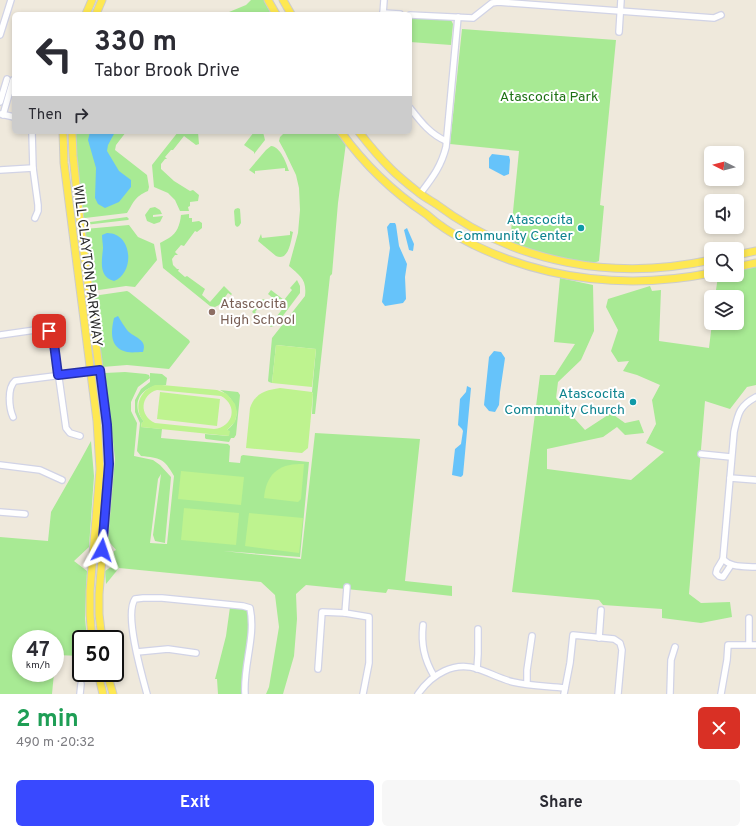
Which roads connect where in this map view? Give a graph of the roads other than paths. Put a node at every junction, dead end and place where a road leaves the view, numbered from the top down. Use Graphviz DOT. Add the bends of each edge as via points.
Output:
graph roads {
  1 [pos="11,0"];
  2 [pos="92,0"];
  3 [pos="102,0"];
  4 [pos="268,0"];
  5 [pos="283,0"];
  6 [pos="384,0"];
  7 [pos="621,0"];
  8 [pos="620,11"];
  9 [pos="87,12"];
  10 [pos="97,12"];
  11 [pos="275,12"];
  12 [pos="290,12"];
  13 [pos="383,12"];
  14 [pos="412,15"];
  15 [pos="721,15"];
  16 [pos="458,17"];
  17 [pos="619,32"];
  18 [pos="0,35"];
  19 [pos="0,76"];
  20 [pos="11,80"];
  21 [pos="0,102"];
  22 [pos="412,110"];
  23 [pos="1,115"];
  24 [pos="12,118"];
  25 [pos="32,134"];
  26 [pos="63,134"];
  27 [pos="72,134"];
  28 [pos="343,134"];
  29 [pos="361,134"];
  30 [pos="446,141"];
  31 [pos="33,168"];
  32 [pos="391,169"];
  33 [pos="0,170"];
  34 [pos="382,180"];
  35 [pos="420,194"];
  36 [pos="449,214"];
  37 [pos="36,218"];
  38 [pos="441,226"];
  39 [pos="517,248"];
  40 [pos="756,251"];
  41 [pos="744,254"];
  42 [pos="511,260"];
  43 [pos="704,261"];
  44 [pos="756,263"];
  45 [pos="744,266"];
  46 [pos="600,268"];
  47 [pos="704,275"];
  48 [pos="599,280"];
  49 [pos="90,294"];
  50 [pos="82,296"];
  51 [pos="0,335"];
  52 [pos="100,370"];
  53 [pos="91,371"];
  54 [pos="58,375"];
  55 [pos="756,397"];
  56 [pos="13,417"];
  57 [pos="80,436"];
  58 [pos="701,454"];
  59 [pos="732,457"];
  60 [pos="0,465"];
  61 [pos="730,478"];
  62 [pos="62,480"];
  63 [pos="756,480"];
  64 [pos="0,512"];
  65 [pos="25,514"];
  66 [pos="92,552"];
  67 [pos="102,553"];
  68 [pos="92,560"];
  69 [pos="101,561"];
  70 [pos="756,567"];
  71 [pos="347,587"];
  72 [pos="601,610"];
  73 [pos="345,613"];
  74 [pos="99,614"];
  75 [pos="90,615"];
  76 [pos="749,618"];
  77 [pos="423,625"];
  78 [pos="478,629"];
  79 [pos="91,630"];
  80 [pos="101,630"];
  81 [pos="532,636"];
  82 [pos="599,638"];
  83 [pos="749,644"];
  84 [pos="756,645"];
  85 [pos="675,647"];
  86 [pos="137,652"];
  87 [pos="196,653"];
  88 [pos="318,669"];
  89 [pos="477,669"];
  90 [pos="434,676"];
  91 [pos="100,682"];
  92 [pos="110,682"];
  93 [pos="81,684"];
  94 [pos="527,684"];
  95 [pos="564,691"];
  96 [pos="80,694"];
  97 [pos="103,694"];
  98 [pos="113,694"];
  99 [pos="147,694"];
  100 [pos="245,694"];
  101 [pos="363,694"];
  102 [pos="418,694"];
  103 [pos="618,694"];
  104 [pos="670,694"];
  105 [pos="722,694"];
  1 -- 18 [label="street"];
  2 -- 9 [label="main road"];
  3 -- 10 [label="main road"];
  4 -- 11 [label="main road"];
  5 -- 12 [label="main road"];
  6 -- 13 [label="street"];
  7 -- 8 [label="street"];
  8 -- 15 [label="street" via="714,18"];
  8 -- 16 [label="street" via="498,2 492,3 473,18"];
  8 -- 17 [label="street"];
  14 -- 16 [label="street"];
  16 -- 30 [label="street"];
  19 -- 20 [label="street"];
  20 -- 21 [label="street"];
  20 -- 23 [label="street"];
  22 -- 30 [label="street" via="436,137"];
  23 -- 24 [label="street"];
  25 -- 31 [label="street"];
  26 -- 50 [label="main road, WILL CLAYTON PARKWAY" via="64,163"];
  27 -- 49 [label="main road, WILL CLAYTON PARKWAY"];
  28 -- 34 [label="main road"];
  29 -- 32 [label="main road"];
  30 -- 35 [label="street" via="443,159 436,174"];
  31 -- 33 [label="street"];
  31 -- 37 [label="street" via="38,205"];
  32 -- 34 [label="main road"];
  32 -- 35 [label="main road"];
  34 -- 38 [label="main road"];
  35 -- 36 [label="main road"];
  36 -- 38 [label="main road"];
  36 -- 39 [label="main road" via="480,233"];
  38 -- 42 [label="main road" via="475,245"];
  39 -- 42 [label="main road"];
  39 -- 46 [label="main road" via="566,263"];
  40 -- 41 [label="main road"];
  42 -- 48 [label="main road" via="530,267"];
  43 -- 46 [label="main road" via="646,269"];
  44 -- 45 [label="main road"];
  46 -- 48 [label="main road"];
  47 -- 48 [label="main road" via="651,282"];
  49 -- 50 [label="main road"];
  49 -- 52 [label="main road, WILL CLAYTON PARKWAY"];
  50 -- 53 [label="main road, WILL CLAYTON PARKWAY"];
  51 -- 54 [label="street" via="42,329 49,331 53,336"];
  52 -- 53 [label="street"];
  52 -- 67 [label="main road, WILL CLAYTON PARKWAY" via="109,464"];
  53 -- 54 [label="street"];
  53 -- 66 [label="main road, WILL CLAYTON PARKWAY" via="100,469"];
  54 -- 56 [label="street" via="13,383 9,406"];
  54 -- 57 [label="street" via="66,428 70,433"];
  55 -- 59 [label="street" via="746,402 738,412"];
  58 -- 59 [label="street"];
  59 -- 61 [label="street"];
  60 -- 62 [label="street" via="40,470"];
  61 -- 63 [label="street"];
  61 -- 70 [label="street" via="727,563"];
  64 -- 65 [label="street"];
  66 -- 67 [label="street"];
  66 -- 68 [label="main road, WILL CLAYTON PARKWAY"];
  67 -- 69 [label="main road, WILL CLAYTON PARKWAY"];
  68 -- 69 [label="street"];
  68 -- 75 [label="main road, WILL CLAYTON PARKWAY"];
  69 -- 74 [label="main road, WILL CLAYTON PARKWAY"];
  71 -- 73 [label="street"];
  72 -- 82 [label="street"];
  73 -- 88 [label="street" via="322,612"];
  73 -- 101 [label="street" via="370,616 369,663"];
  74 -- 75 [label="main road"];
  74 -- 80 [label="main road, WILL CLAYTON PARKWAY"];
  75 -- 79 [label="main road, WILL CLAYTON PARKWAY"];
  76 -- 83 [label="street"];
  77 -- 90 [label="street" via="423,650"];
  78 -- 89 [label="street"];
  81 -- 94 [label="street"];
  82 -- 95 [label="street" via="573,635"];
  82 -- 103 [label="street" via="614,639 620,643 622,650"];
  83 -- 84 [label="street"];
  83 -- 105 [label="street" via="728,645"];
  85 -- 104 [label="street" via="671,660"];
  86 -- 87 [label="street" via="168,649"];
  86 -- 99 [label="street"];
  86 -- 100 [label="street" via="132,617 132,603 135,599 162,598 250,608 251,641"];
  89 -- 90 [label="street" via="452,669"];
  89 -- 94 [label="street" via="509,681"];
  90 -- 102 [label="street"];
  91 -- 97 [label="main road"];
  92 -- 98 [label="main road"];
  93 -- 96 [label="street"];
  94 -- 95 [label="street"];
}
